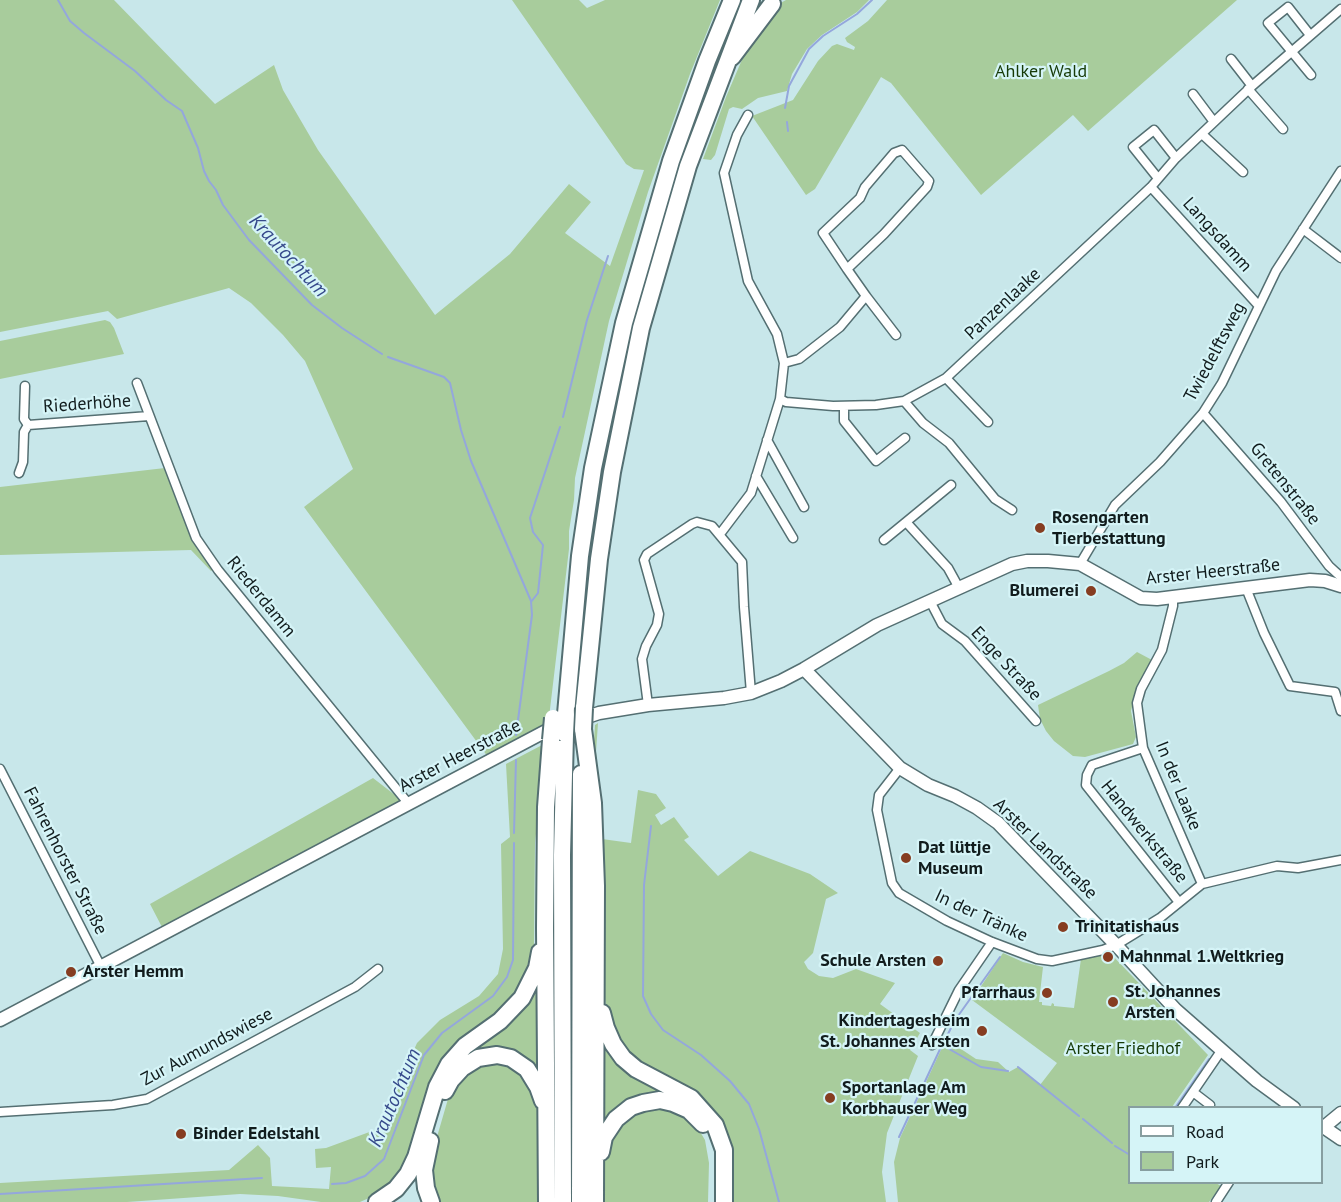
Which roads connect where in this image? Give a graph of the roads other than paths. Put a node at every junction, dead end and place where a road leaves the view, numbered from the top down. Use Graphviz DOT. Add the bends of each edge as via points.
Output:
graph roads {
  1 [pos="732,0"];
  2 [pos="751,0"];
  3 [pos="772,4"];
  4 [pos="1341,9"];
  5 [pos="1310,35"];
  6 [pos="1291,51"];
  7 [pos="1231,58"];
  8 [pos="724,67"];
  9 [pos="1311,75"];
  10 [pos="1250,88"];
  11 [pos="1193,94"];
  12 [pos="748,115"];
  13 [pos="1215,122"];
  14 [pos="1283,129"];
  15 [pos="1202,134"];
  16 [pos="1176,158"];
  17 [pos="1341,171"];
  18 [pos="1243,172"];
  19 [pos="1157,177"];
  20 [pos="1151,187"];
  21 [pos="1303,229"];
  22 [pos="1341,258"];
  23 [pos="847,269"];
  24 [pos="866,296"];
  25 [pos="1259,306"];
  26 [pos="896,336"];
  27 [pos="784,363"];
  28 [pos="946,378"];
  29 [pos="137,383"];
  30 [pos="26,386"];
  31 [pos="780,399"];
  32 [pos="904,400"];
  33 [pos="844,406"];
  34 [pos="1203,413"];
  35 [pos="149,416"];
  36 [pos="988,422"];
  37 [pos="28,425"];
  38 [pos="904,438"];
  39 [pos="767,440"];
  40 [pos="19,473"];
  41 [pos="756,476"];
  42 [pos="951,485"];
  43 [pos="804,507"];
  44 [pos="1012,510"];
  45 [pos="906,522"];
  46 [pos="720,534"];
  47 [pos="793,538"];
  48 [pos="884,540"];
  49 [pos="1080,564"];
  50 [pos="1340,582"];
  51 [pos="959,588"];
  52 [pos="1246,588"];
  53 [pos="1173,597"];
  54 [pos="930,601"];
  55 [pos="804,669"];
  56 [pos="751,693"];
  57 [pos="648,705"];
  58 [pos="1341,711"];
  59 [pos="1036,721"];
  60 [pos="583,729"];
  61 [pos="558,737"];
  62 [pos="1143,748"];
  63 [pos="900,768"];
  64 [pos="0,769"];
  65 [pos="408,803"];
  66 [pos="1341,860"];
  67 [pos="1202,884"];
  68 [pos="1178,901"];
  69 [pos="545,928"];
  70 [pos="992,942"];
  71 [pos="1116,945"];
  72 [pos="101,967"];
  73 [pos="378,969"];
  74 [pos="596,987"];
  75 [pos="0,1020"];
  76 [pos="932,1045"];
  77 [pos="1221,1051"];
  78 [pos="1193,1092"];
  79 [pos="1210,1105"];
  80 [pos="1183,1106"];
  81 [pos="1290,1106"];
  82 [pos="0,1112"];
  83 [pos="1341,1113"];
  84 [pos="547,1114"];
  85 [pos="1323,1127"];
  86 [pos="1340,1135"];
  87 [pos="596,1179"];
  88 [pos="1228,1184"];
  89 [pos="377,1202"];
  90 [pos="431,1202"];
  91 [pos="547,1202"];
  92 [pos="563,1202"];
  93 [pos="580,1202"];
  94 [pos="596,1202"];
  95 [pos="716,1202"];
  96 [pos="724,1202"];
  97 [pos="1215,1202"];
  1 -- 61 [label="highway, bridge" via="671,161 624,323 593,468"];
  2 -- 8 [label="highway"];
  3 -- 8 [label="highway"];
  4 -- 5 [label="street, Panzenlaake"];
  5 -- 6 [label="street, Panzenlaake"];
  5 -- 6 [label="street" via="1288,7 1268,23"];
  6 -- 9 [label="street"];
  6 -- 10 [label="street, Panzenlaake"];
  7 -- 10 [label="street"];
  8 -- 60 [label="highway, bridge" via="668,232 625,402 598,560"];
  10 -- 13 [label="street, Panzenlaake"];
  10 -- 14 [label="street"];
  11 -- 13 [label="street"];
  12 -- 27 [label="street" via="724,174 748,281 777,334"];
  13 -- 15 [label="street, Panzenlaake"];
  15 -- 16 [label="street, Panzenlaake"];
  15 -- 18 [label="street"];
  16 -- 19 [label="street, Panzenlaake"];
  16 -- 19 [label="street" via="1154,130 1133,147"];
  17 -- 21 [label="street, Twiedelftsweg"];
  19 -- 20 [label="street, Panzenlaake"];
  20 -- 25 [label="street, Langsdamm"];
  20 -- 28 [label="street, Panzenlaake"];
  21 -- 22 [label="street"];
  21 -- 25 [label="street, Twiedelftsweg"];
  23 -- 23 [label="street" via="823,233 860,198 894,153 902,150 929,181 927,187"];
  23 -- 24 [label="street"];
  24 -- 26 [label="street"];
  24 -- 27 [label="street" via="840,327 799,359"];
  25 -- 34 [label="street, Twiedelftsweg"];
  27 -- 31 [label="street"];
  28 -- 32 [label="street, Panzenlaake"];
  28 -- 36 [label="street"];
  29 -- 35 [label="street, Riederdamm"];
  30 -- 37 [label="street, Riederhöhe" via="24,419"];
  31 -- 33 [label="street, Panzenlaake"];
  31 -- 39 [label="street"];
  32 -- 33 [label="street, Panzenlaake"];
  32 -- 44 [label="street" via="923,423 949,443 990,493"];
  33 -- 38 [label="street" via="844,421 873,463"];
  34 -- 49 [label="street, Twiedelftsweg" via="1115,505"];
  34 -- 50 [label="street, Gretenstraße" via="1281,502"];
  35 -- 37 [label="street, Riederhöhe"];
  35 -- 65 [label="street, Riederdamm" via="196,538"];
  37 -- 40 [label="street, Riederhöhe"];
  39 -- 41 [label="street"];
  39 -- 43 [label="street"];
  41 -- 46 [label="street" via="751,493"];
  41 -- 47 [label="street"];
  42 -- 45 [label="street"];
  45 -- 48 [label="street"];
  45 -- 51 [label="street" via="948,568"];
  46 -- 56 [label="street" via="744,569"];
  46 -- 57 [label="street" via="705,523 692,524 647,554 644,561 659,614 642,659"];
  49 -- 51 [label="street, Arster Heerstraße" via="1027,561"];
  49 -- 53 [label="street, Arster Heerstraße" via="1141,598"];
  50 -- 52 [label="street, Arster Heerstraße" via="1310,580"];
  51 -- 54 [label="street, Arster Heerstraße"];
  52 -- 53 [label="street, Arster Heerstraße"];
  52 -- 58 [label="street" via="1290,686 1335,692"];
  53 -- 62 [label="street, In der Laake" via="1162,650 1137,703"];
  54 -- 55 [label="street, Arster Heerstraße" via="877,625"];
  54 -- 59 [label="street, Enge Straße" via="942,624 965,641"];
  55 -- 56 [label="street, Arster Heerstraße"];
  55 -- 63 [label="street, Arster Landstraße"];
  56 -- 57 [label="street, Arster Heerstraße"];
  57 -- 65 [label="street, Arster Heerstraße" via="599,713 546,731"];
  60 -- 74 [label="highway" via="593,803"];
  60 -- 93 [label="highway"];
  61 -- 69 [label="highway" via="546,807"];
  61 -- 92 [label="highway"];
  62 -- 67 [label="street, In der Laake"];
  62 -- 68 [label="street, Handwerkstraße" via="1092,765 1086,785"];
  63 -- 70 [label="street, In der Tränke" via="877,802 892,883 907,899"];
  63 -- 71 [label="street, Arster Landstraße" via="998,823"];
  64 -- 72 [label="street, Fahrenhorster Straße"];
  65 -- 72 [label="street, Arster Heerstraße"];
  66 -- 67 [label="street" via="1298,868 1277,866"];
  67 -- 68 [label="street, In der Tränke"];
  68 -- 71 [label="street, In der Tränke" via="1160,918"];
  69 -- 84 [label="highway"];
  69 -- 89 [label="highway" via="537,968 522,998 449,1064 437,1087 408,1174 396,1189"];
  70 -- 71 [label="street, In der Tränke" via="1052,961"];
  70 -- 76 [label="street" via="959,990"];
  71 -- 77 [label="street, Arster Landstraße" via="1176,1011"];
  72 -- 75 [label="street, Arster Heerstraße"];
  73 -- 82 [label="street, Zur Aumundswiese" via="355,987 147,1099 113,1106"];
  74 -- 87 [label="highway"];
  74 -- 96 [label="highway" via="606,1028 623,1058 636,1070 692,1098 715,1125 724,1150"];
  77 -- 78 [label="street"];
  77 -- 81 [label="street, Arster Landstraße"];
  78 -- 79 [label="street"];
  78 -- 80 [label="street"];
  83 -- 85 [label="street"];
  84 -- 90 [label="highway" via="532,1076 511,1058 478,1058 462,1068 445,1091 430,1143 424,1170"];
  84 -- 91 [label="highway"];
  85 -- 86 [label="street"];
  87 -- 94 [label="highway"];
  87 -- 95 [label="highway" via="604,1137 616,1119 631,1107 660,1100 689,1110 708,1132 716,1163"];
  88 -- 97 [label="street"];
}
